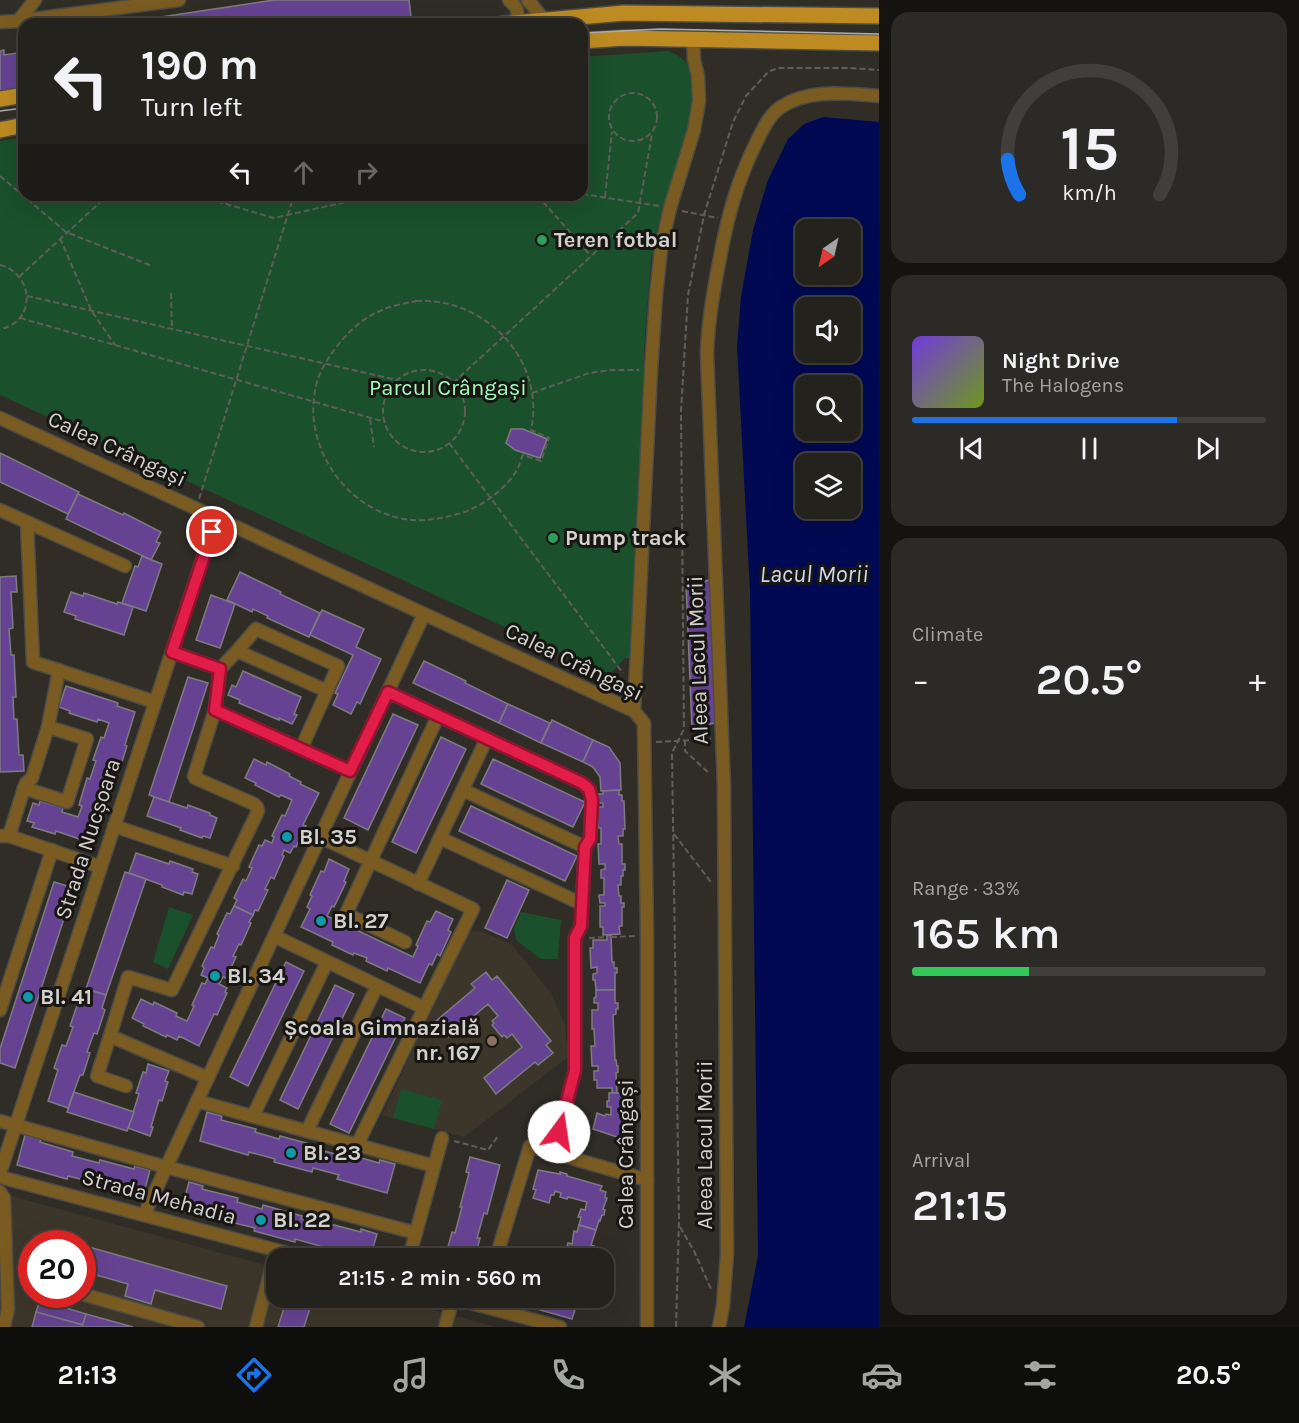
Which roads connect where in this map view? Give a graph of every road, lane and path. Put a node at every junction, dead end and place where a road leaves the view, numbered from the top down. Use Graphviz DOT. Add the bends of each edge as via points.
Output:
graph roads {
  1 [pos="35,0"];
  2 [pos="179,0"];
  3 [pos="509,0"];
  4 [pos="528,0"];
  5 [pos="879,16"];
  6 [pos="20,18"];
  7 [pos="41,18"];
  8 [pos="513,18"];
  9 [pos="542,18"];
  10 [pos="567,18"];
  11 [pos="18,21"];
  12 [pos="0,22"];
  13 [pos="693,39"];
  14 [pos="588,41"];
  15 [pos="879,43"];
  16 [pos="18,96"];
  17 [pos="879,96"];
  18 [pos="0,99"];
  19 [pos="18,126"];
  20 [pos="0,130"];
  21 [pos="613,130"];
  22 [pos="652,134"];
  23 [pos="0,176"];
  24 [pos="18,191"];
  25 [pos="588,195"];
  26 [pos="605,197"];
  27 [pos="29,201"];
  28 [pos="101,201"];
  29 [pos="216,201"];
  30 [pos="292,201"];
  31 [pos="352,201"];
  32 [pos="542,201"];
  33 [pos="640,202"];
  34 [pos="670,208"];
  35 [pos="704,215"];
  36 [pos="288,216"];
  37 [pos="66,232"];
  38 [pos="60,238"];
  39 [pos="591,256"];
  40 [pos="0,265"];
  41 [pos="152,266"];
  42 [pos="20,277"];
  43 [pos="171,293"];
  44 [pos="27,296"];
  45 [pos="91,310"];
  46 [pos="20,318"];
  47 [pos="172,328"];
  48 [pos="0,329"];
  49 [pos="504,337"];
  50 [pos="115,345"];
  51 [pos="247,346"];
  52 [pos="325,363"];
  53 [pos="651,370"];
  54 [pos="237,380"];
  55 [pos="397,380"];
  56 [pos="453,383"];
  57 [pos="532,393"];
  58 [pos="314,402"];
  59 [pos="0,418"];
  60 [pos="370,418"];
  61 [pos="385,422"];
  62 [pos="449,443"];
  63 [pos="374,447"];
  64 [pos="490,497"];
  65 [pos="196,509"];
  66 [pos="0,510"];
  67 [pos="216,518"];
  68 [pos="27,522"];
  69 [pos="125,566"];
  70 [pos="424,614"];
  71 [pos="237,651"];
  72 [pos="172,652"];
  73 [pos="220,669"];
  74 [pos="59,670"];
  75 [pos="635,689"];
  76 [pos="327,691"];
  77 [pos="388,692"];
  78 [pos="155,702"];
  79 [pos="215,710"];
  80 [pos="634,711"];
  81 [pos="438,716"];
  82 [pos="48,727"];
  83 [pos="487,738"];
  84 [pos="722,739"];
  85 [pos="685,740"];
  86 [pos="645,743"];
  87 [pos="301,749"];
  88 [pos="672,753"];
  89 [pos="350,771"];
  90 [pos="724,787"];
  91 [pos="24,788"];
  92 [pos="463,790"];
  93 [pos="114,826"];
  94 [pos="674,834"];
  95 [pos="5,836"];
  96 [pos="320,837"];
  97 [pos="440,838"];
  98 [pos="585,847"];
  99 [pos="52,850"];
  100 [pos="370,861"];
  101 [pos="233,866"];
  102 [pos="101,867"];
  103 [pos="418,884"];
  104 [pos="724,898"];
  105 [pos="582,904"];
  106 [pos="274,936"];
  107 [pos="647,936"];
  108 [pos="575,938"];
  109 [pos="405,942"];
  110 [pos="327,962"];
  111 [pos="377,986"];
  112 [pos="424,1008"];
  113 [pos="0,1010"];
  114 [pos="110,1036"];
  115 [pos="208,1078"];
  116 [pos="126,1086"];
  117 [pos="197,1101"];
  118 [pos="254,1116"];
  119 [pos="0,1120"];
  120 [pos="15,1125"];
  121 [pos="307,1131"];
  122 [pos="498,1136"];
  123 [pos="442,1138"];
  124 [pos="357,1144"];
  125 [pos="554,1153"];
  126 [pos="434,1166"];
  127 [pos="166,1167"];
  128 [pos="0,1175"];
  129 [pos="647,1180"];
  130 [pos="0,1192"];
  131 [pos="144,1215"];
  132 [pos="679,1225"];
  133 [pos="416,1233"];
  134 [pos="268,1248"];
  135 [pos="412,1248"];
  136 [pos="499,1248"];
  137 [pos="266,1288"];
  138 [pos="96,1298"];
  139 [pos="723,1306"];
  140 [pos="449,1308"];
  141 [pos="501,1308"];
  142 [pos="4,1327"];
  143 [pos="198,1327"];
  144 [pos="256,1327"];
  145 [pos="444,1327"];
  146 [pos="560,1327"];
  147 [pos="647,1327"];
  148 [pos="676,1327"];
  149 [pos="719,1327"];
  1 -- 6 [label="street"];
  2 -- 7 [label="street"];
  3 -- 8 [label="street" via="518,13"];
  4 -- 9 [label="street"];
  5 -- 10 [label="main road" via="624,13"];
  11 -- 12 [label="street"];
  13 -- 14 [label="main road"];
  13 -- 15 [label="main road"];
  13 -- 34 [label="street" via="699,101"];
  16 -- 18 [label="main road"];
  17 -- 84 [label="street, Aleea Lacul Morii" via="834,93 805,97 780,108 763,129 744,167 727,220 711,305 707,353"];
  19 -- 20 [label="main road"];
  21 -- 22 [label="path" via="631,142"];
  21 -- 22 [label="path" via="609,116 614,101 636,93 655,105 658,120"];
  21 -- 26 [label="path"];
  22 -- 33 [label="path"];
  23 -- 24 [label="path"];
  25 -- 26 [label="path"];
  26 -- 33 [label="path"];
  27 -- 37 [label="path"];
  28 -- 37 [label="path"];
  29 -- 36 [label="path" via="274,218"];
  30 -- 36 [label="path"];
  31 -- 36 [label="path"];
  32 -- 39 [label="path"];
  33 -- 34 [label="path"];
  33 -- 39 [label="path" via="638,213"];
  34 -- 35 [label="path"];
  34 -- 53 [label="street" via="661,249"];
  36 -- 51 [label="path"];
  37 -- 38 [label="path"];
  37 -- 41 [label="path"];
  38 -- 42 [label="path"];
  38 -- 45 [label="path"];
  39 -- 49 [label="path"];
  40 -- 42 [label="path"];
  42 -- 44 [label="path"];
  43 -- 47 [label="path"];
  44 -- 45 [label="path"];
  44 -- 46 [label="path"];
  45 -- 47 [label="path"];
  45 -- 50 [label="path"];
  46 -- 48 [label="path"];
  46 -- 50 [label="path"];
  47 -- 51 [label="path"];
  49 -- 52 [label="path" via="485,320 455,305 416,301 368,317 352,329"];
  49 -- 56 [label="path"];
  49 -- 57 [label="path" via="527,372"];
  50 -- 54 [label="path"];
  51 -- 52 [label="path"];
  51 -- 54 [label="path"];
  52 -- 55 [label="path"];
  52 -- 58 [label="path"];
  53 -- 57 [label="path" via="589,373"];
  53 -- 75 [label="street"];
  54 -- 58 [label="path"];
  54 -- 65 [label="path"];
  55 -- 56 [label="path" via="420,370 444,375"];
  55 -- 61 [label="path" via="385,399"];
  56 -- 62 [label="path" via="464,403 464,415 457,435"];
  57 -- 64 [label="path" via="531,430 549,438 541,461 523,455 518,469"];
  58 -- 60 [label="path"];
  58 -- 64 [label="path" via="318,440 330,468 349,491 372,508 405,519 435,520 462,513"];
  59 -- 65 [label="street, Calea Crângași"];
  60 -- 61 [label="path"];
  60 -- 63 [label="path"];
  61 -- 62 [label="path" via="391,435 413,450 426,452"];
  62 -- 64 [label="path"];
  64 -- 75 [label="path"];
  65 -- 67 [label="street, Calea Crângași"];
  66 -- 68 [label="street"];
  67 -- 70 [label="street, Calea Crângași"];
  67 -- 72 [label="street, Strada Nucșoara"];
  68 -- 69 [label="street"];
  68 -- 74 [label="street" via="33,662"];
  70 -- 77 [label="street"];
  70 -- 80 [label="street, Calea Crângași"];
  71 -- 73 [label="street"];
  71 -- 76 [label="street"];
  71 -- 76 [label="street" via="256,629 338,666"];
  72 -- 73 [label="street"];
  72 -- 78 [label="street, Strada Nucșoara"];
  73 -- 79 [label="street"];
  74 -- 78 [label="street"];
  74 -- 82 [label="street"];
  75 -- 80 [label="street"];
  76 -- 87 [label="street"];
  77 -- 81 [label="street"];
  77 -- 89 [label="street"];
  78 -- 93 [label="street, Strada Nucșoara"];
  79 -- 87 [label="street"];
  79 -- 101 [label="street" via="194,777 254,804 258,810"];
  80 -- 86 [label="street, Calea Crângași" via="644,723"];
  81 -- 83 [label="street"];
  81 -- 100 [label="street"];
  82 -- 91 [label="street" via="32,778"];
  82 -- 91 [label="street" via="87,739 67,802"];
  83 -- 92 [label="street"];
  83 -- 98 [label="street" via="586,785 592,800 590,839"];
  84 -- 85 [label="path"];
  84 -- 90 [label="street, Aleea Lacul Morii"];
  85 -- 86 [label="path"];
  85 -- 90 [label="path" via="685,751"];
  86 -- 107 [label="street, Calea Crângași"];
  87 -- 89 [label="street"];
  88 -- 94 [label="path"];
  89 -- 96 [label="street"];
  90 -- 104 [label="street, Aleea Lacul Morii"];
  91 -- 95 [label="street"];
  92 -- 97 [label="street"];
  92 -- 98 [label="street"];
  93 -- 101 [label="street"];
  93 -- 102 [label="street, Strada Nucșoara"];
  94 -- 104 [label="path"];
  94 -- 132 [label="path"];
  95 -- 99 [label="street"];
  96 -- 100 [label="street"];
  96 -- 106 [label="street"];
  97 -- 103 [label="street"];
  97 -- 105 [label="street"];
  98 -- 105 [label="street"];
  99 -- 102 [label="street"];
  99 -- 113 [label="street"];
  100 -- 103 [label="street"];
  100 -- 109 [label="street" via="345,914"];
  101 -- 114 [label="street" via="172,990 128,977"];
  102 -- 120 [label="street, Strada Nucșoara"];
  103 -- 112 [label="street" via="472,909"];
  104 -- 139 [label="street, Aleea Lacul Morii" via="727,1244"];
  105 -- 108 [label="street" via="581,926"];
  106 -- 110 [label="street"];
  106 -- 115 [label="street"];
  107 -- 108 [label="path"];
  107 -- 129 [label="street, Calea Crângași"];
  108 -- 125 [label="street" via="575,1070"];
  110 -- 111 [label="street"];
  110 -- 118 [label="street"];
  111 -- 112 [label="street"];
  111 -- 121 [label="street"];
  112 -- 124 [label="street"];
  114 -- 115 [label="street"];
  114 -- 116 [label="street" via="97,1076"];
  115 -- 117 [label="street"];
  117 -- 118 [label="street"];
  117 -- 127 [label="street"];
  118 -- 121 [label="street"];
  119 -- 120 [label="street"];
  120 -- 127 [label="street"];
  120 -- 128 [label="street, Strada Nucșoara"];
  121 -- 124 [label="street"];
  122 -- 123 [label="path" via="488,1150"];
  123 -- 126 [label="street"];
  124 -- 126 [label="street"];
  125 -- 129 [label="street"];
  125 -- 136 [label="street" via="530,1146"];
  126 -- 133 [label="street"];
  127 -- 131 [label="street"];
  127 -- 133 [label="street"];
  128 -- 131 [label="street, Strada Mehadia"];
  129 -- 147 [label="street, Calea Crângași"];
  130 -- 142 [label="street" via="4,1198 8,1310"];
  131 -- 134 [label="street, Strada Mehadia"];
  132 -- 139 [label="path"];
  132 -- 148 [label="path"];
  133 -- 135 [label="street"];
  137 -- 144 [label="street"];
  138 -- 143 [label="street"];
  139 -- 149 [label="street, Aleea Lacul Morii"];
  140 -- 145 [label="street"];
  141 -- 146 [label="street"];
}
